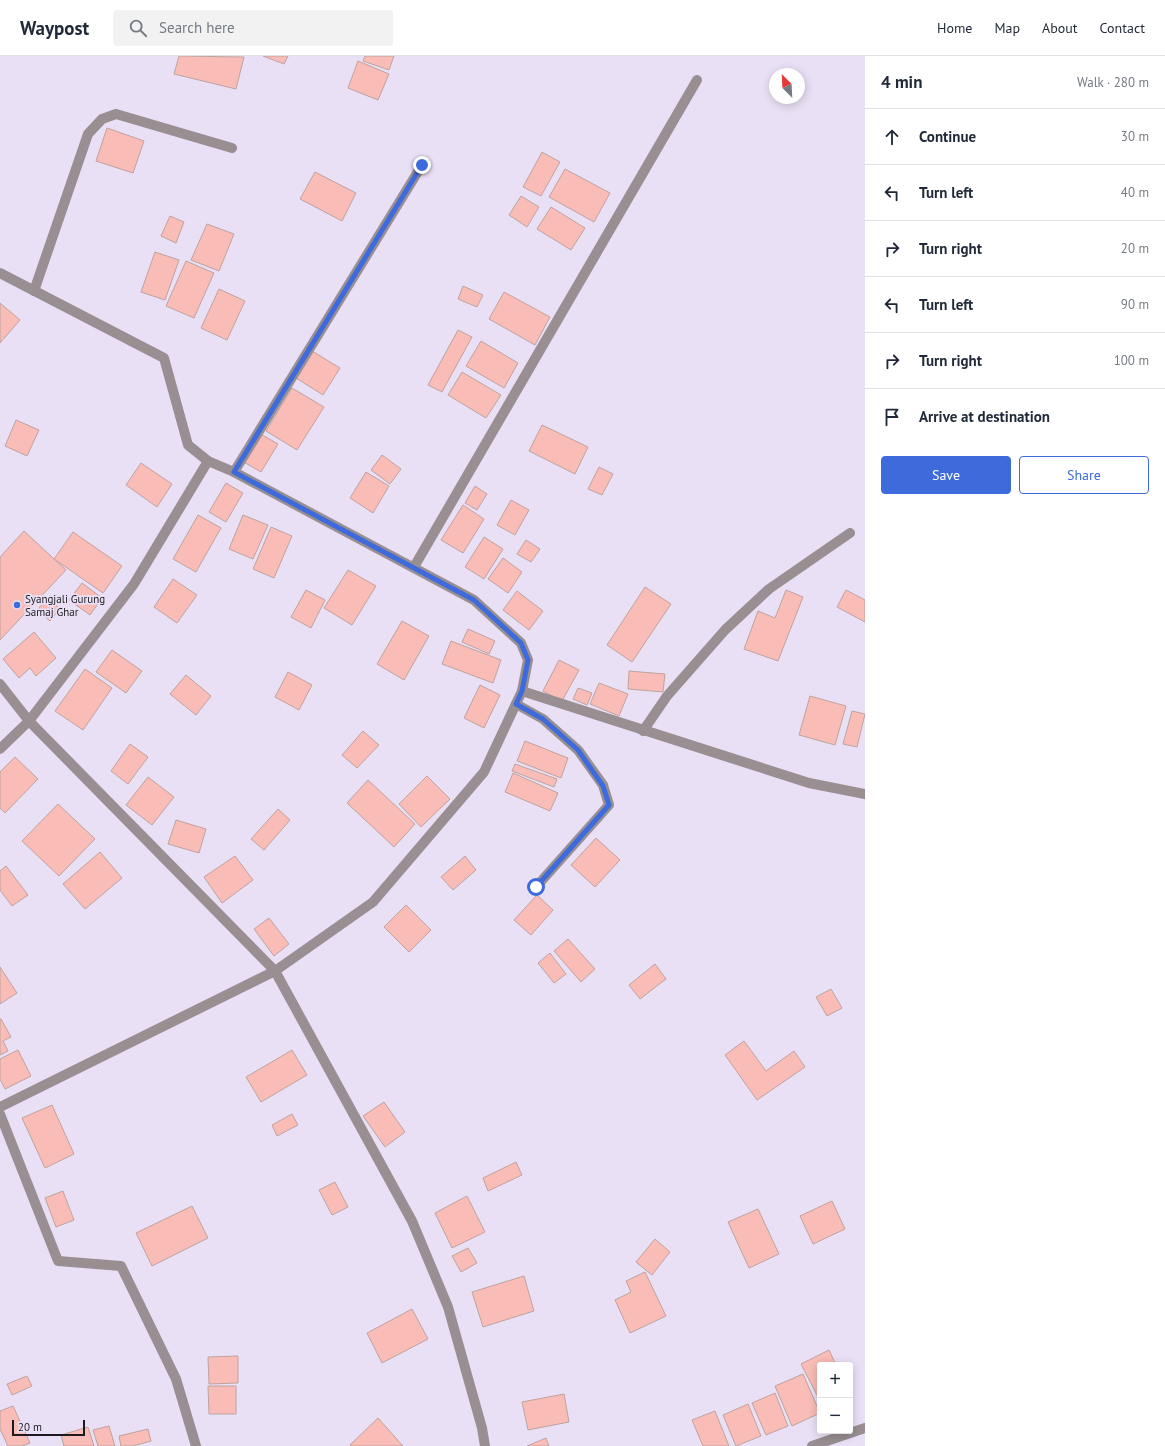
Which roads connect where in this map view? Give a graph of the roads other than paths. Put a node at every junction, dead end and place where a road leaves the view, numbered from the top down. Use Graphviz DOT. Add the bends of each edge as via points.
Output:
graph roads {
  1 [pos="697,80"];
  2 [pos="232,148"];
  3 [pos="422,165"];
  4 [pos="0,274"];
  5 [pos="34,290"];
  6 [pos="208,461"];
  7 [pos="234,472"];
  8 [pos="850,533"];
  9 [pos="414,567"];
  10 [pos="0,684"];
  11 [pos="522,691"];
  12 [pos="516,704"];
  13 [pos="29,721"];
  14 [pos="643,731"];
  15 [pos="0,749"];
  16 [pos="865,794"];
  17 [pos="536,887"];
  18 [pos="275,971"];
  19 [pos="0,1106"];
  20 [pos="0,1114"];
  21 [pos="865,1428"];
  22 [pos="196,1446"];
  23 [pos="485,1446"];
  24 [pos="812,1446"];
  1 -- 9 [label="street"];
  2 -- 5 [label="street" via="116,114 102,119 88,134"];
  3 -- 7 [label="street"];
  4 -- 5 [label="street"];
  5 -- 6 [label="street" via="164,358 188,445"];
  6 -- 7 [label="street"];
  6 -- 13 [label="street" via="134,584"];
  7 -- 9 [label="street"];
  8 -- 14 [label="street" via="769,589 725,630 667,696"];
  9 -- 11 [label="street" via="474,600 521,643 528,660"];
  10 -- 13 [label="street"];
  11 -- 12 [label="street"];
  11 -- 14 [label="street"];
  12 -- 17 [label="street" via="543,719 578,750 603,786 609,805"];
  12 -- 18 [label="street" via="484,772 373,902"];
  13 -- 15 [label="street"];
  13 -- 18 [label="street"];
  14 -- 16 [label="street" via="809,783"];
  18 -- 19 [label="street"];
  18 -- 23 [label="street" via="412,1221 448,1307"];
  20 -- 22 [label="street" via="58,1261 121,1266 176,1379"];
  21 -- 24 [label="street"];
}
